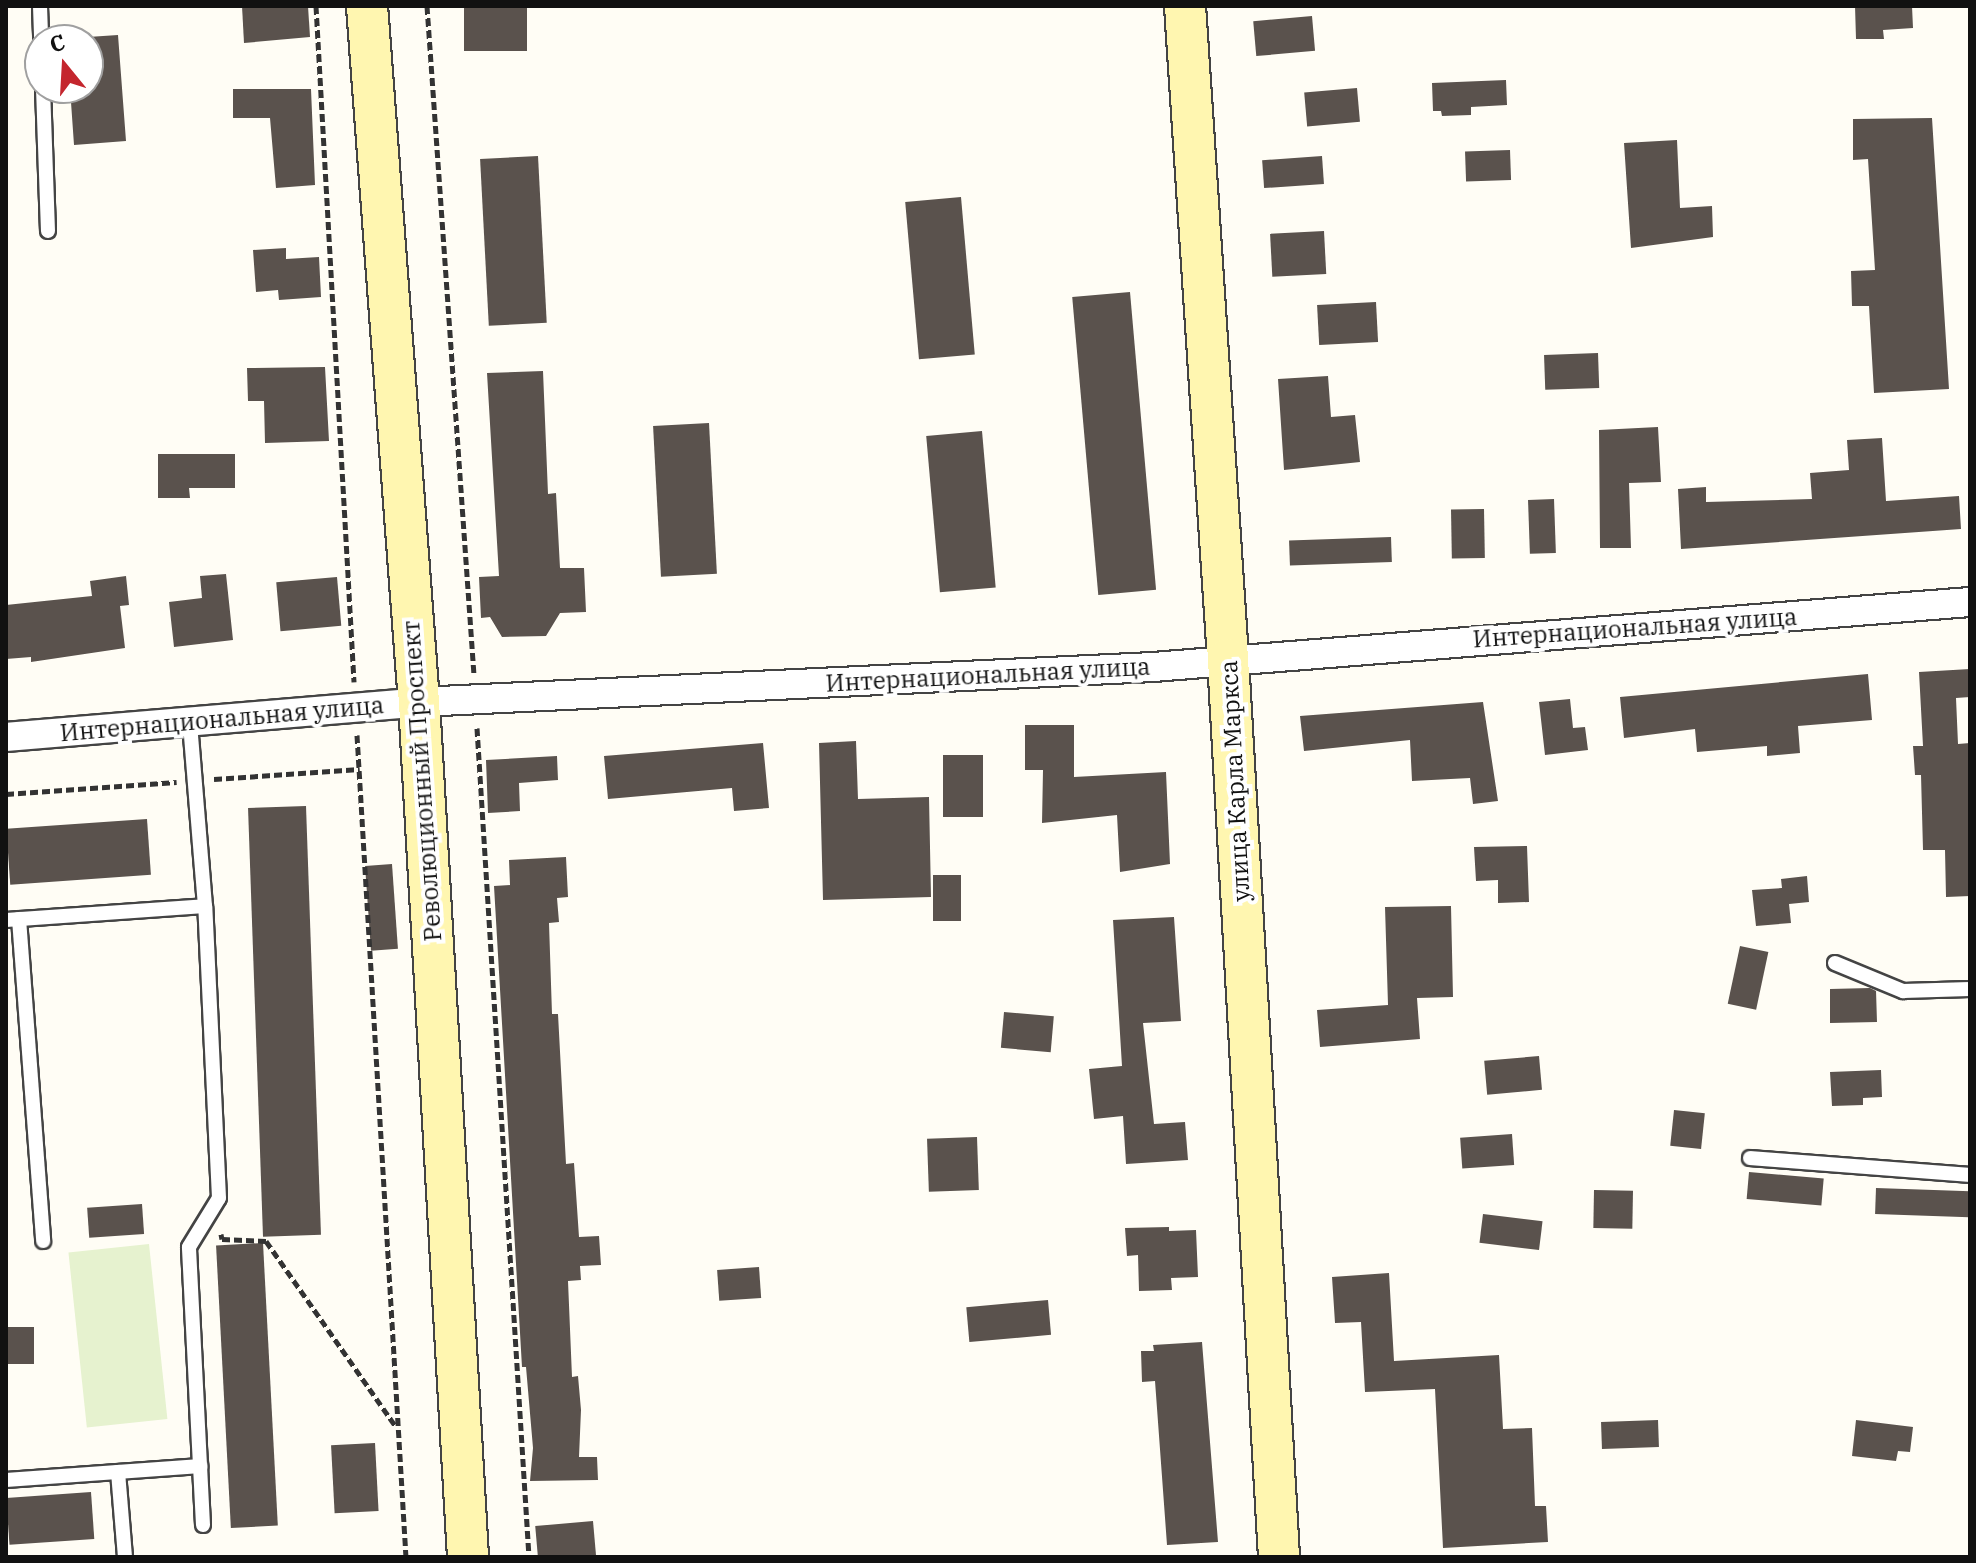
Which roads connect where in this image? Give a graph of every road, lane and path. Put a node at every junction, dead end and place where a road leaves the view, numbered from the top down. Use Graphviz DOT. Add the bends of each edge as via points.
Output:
graph roads {
  1 [pos="316,6"];
  2 [pos="367,6"];
  3 [pos="427,6"];
  4 [pos="1185,6"];
  5 [pos="44,104"];
  6 [pos="48,231"];
  7 [pos="1970,602"];
  8 [pos="1228,659"];
  9 [pos="476,700"];
  10 [pos="419,702"];
  11 [pos="355,707"];
  12 [pos="190,722"];
  13 [pos="6,737"];
  14 [pos="205,906"];
  15 [pos="13,919"];
  16 [pos="1835,963"];
  17 [pos="1970,989"];
  18 [pos="1750,1158"];
  19 [pos="1970,1175"];
  20 [pos="219,1198"];
  21 [pos="43,1241"];
  22 [pos="396,1425"];
  23 [pos="200,1466"];
  24 [pos="118,1472"];
  25 [pos="6,1480"];
  26 [pos="203,1525"];
  27 [pos="125,1557"];
  28 [pos="406,1557"];
  29 [pos="468,1557"];
  30 [pos="529,1557"];
  31 [pos="1279,1557"];
  1 -- 11 [label="path"];
  2 -- 10 [label="street, Революционный Проспект"];
  3 -- 9 [label="path"];
  4 -- 8 [label="street, улица Карла Маркса"];
  5 -- 6 [label="lane"];
  7 -- 8 [label="street, Интернациональная улица"];
  8 -- 9 [label="street, Интернациональная улица"];
  8 -- 31 [label="street, улица Карла Маркса"];
  9 -- 10 [label="street, Интернациональная улица"];
  9 -- 30 [label="path"];
  10 -- 11 [label="street, Интернациональная улица"];
  10 -- 29 [label="street, Революционный Проспект"];
  11 -- 12 [label="street, Интернациональная улица"];
  11 -- 22 [label="path"];
  12 -- 13 [label="street, Интернациональная улица"];
  12 -- 14 [label="lane"];
  14 -- 15 [label="lane"];
  14 -- 20 [label="lane"];
  15 -- 21 [label="lane"];
  16 -- 17 [label="lane" via="1903,991"];
  18 -- 19 [label="lane"];
  20 -- 22 [label="path" via="222,1239 266,1241"];
  20 -- 23 [label="lane" via="189,1247"];
  22 -- 28 [label="path"];
  23 -- 24 [label="lane"];
  23 -- 26 [label="lane"];
  24 -- 25 [label="lane"];
  24 -- 27 [label="lane"];
}
